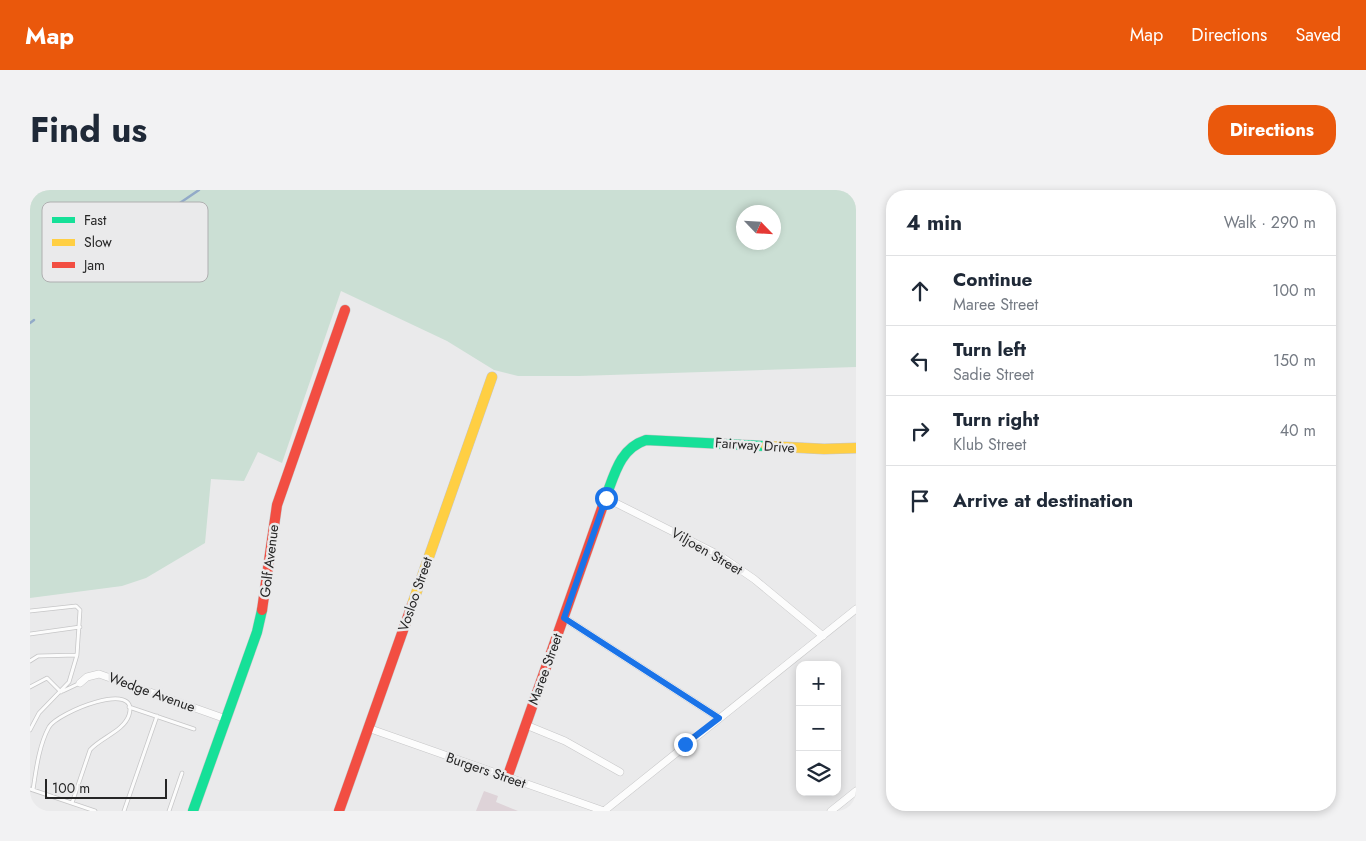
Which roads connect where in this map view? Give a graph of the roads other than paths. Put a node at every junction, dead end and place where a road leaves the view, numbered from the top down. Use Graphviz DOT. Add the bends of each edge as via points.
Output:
graph roads {
  1 [pos="345,310"];
  2 [pos="492,377"];
  3 [pos="654,438"];
  4 [pos="856,448"];
  5 [pos="606,498"];
  6 [pos="856,609"];
  7 [pos="30,611"];
  8 [pos="564,618"];
  9 [pos="80,627"];
  10 [pos="30,634"];
  11 [pos="823,636"];
  12 [pos="77,655"];
  13 [pos="30,661"];
  14 [pos="80,682"];
  15 [pos="30,687"];
  16 [pos="61,692"];
  17 [pos="129,707"];
  18 [pos="157,716"];
  19 [pos="226,718"];
  20 [pos="719,718"];
  21 [pos="526,725"];
  22 [pos="368,728"];
  23 [pos="194,729"];
  24 [pos="30,730"];
  25 [pos="620,772"];
  26 [pos="182,773"];
  27 [pos="507,778"];
  28 [pos="32,789"];
  29 [pos="856,791"];
  30 [pos="72,803"];
  31 [pos="95,811"];
  32 [pos="124,811"];
  33 [pos="169,811"];
  34 [pos="193,811"];
  35 [pos="338,811"];
  36 [pos="604,811"];
  37 [pos="831,811"];
  1 -- 19 [label="street, Golf Avenue" via="278,505 262,614"];
  2 -- 22 [label="street, Vosloo Street"];
  3 -- 4 [label="street, Fairway Drive" via="824,449"];
  3 -- 5 [label="street, Maree Street" via="636,442 624,454"];
  5 -- 8 [label="street, Maree Street"];
  5 -- 11 [label="street, Viljoen Street" via="727,560"];
  6 -- 11 [label="street"];
  7 -- 9 [label="lane" via="76,606 80,610"];
  8 -- 20 [label="street"];
  8 -- 21 [label="street, Maree Street"];
  9 -- 10 [label="lane"];
  9 -- 12 [label="lane"];
  11 -- 20 [label="street"];
  12 -- 13 [label="lane" via="38,656"];
  12 -- 16 [label="lane" via="69,682"];
  14 -- 16 [label="lane"];
  14 -- 19 [label="street, Wedge Avenue" via="94,674 103,674"];
  15 -- 16 [label="lane" via="47,678"];
  16 -- 24 [label="lane" via="39,713"];
  17 -- 18 [label="lane"];
  17 -- 28 [label="lane" via="126,702 115,698 104,698 58,718 45,738"];
  17 -- 30 [label="lane" via="129,715 124,722 90,750"];
  18 -- 23 [label="lane"];
  18 -- 32 [label="lane"];
  19 -- 34 [label="street, Golf Avenue"];
  20 -- 36 [label="street"];
  21 -- 25 [label="street" via="564,741"];
  21 -- 27 [label="street, Maree Street"];
  22 -- 27 [label="street, Burgers Street"];
  22 -- 35 [label="street, Vosloo Street"];
  26 -- 33 [label="lane"];
  27 -- 36 [label="street, Burgers Street"];
  28 -- 30 [label="lane"];
  29 -- 37 [label="street"];
  30 -- 31 [label="lane"];
}
